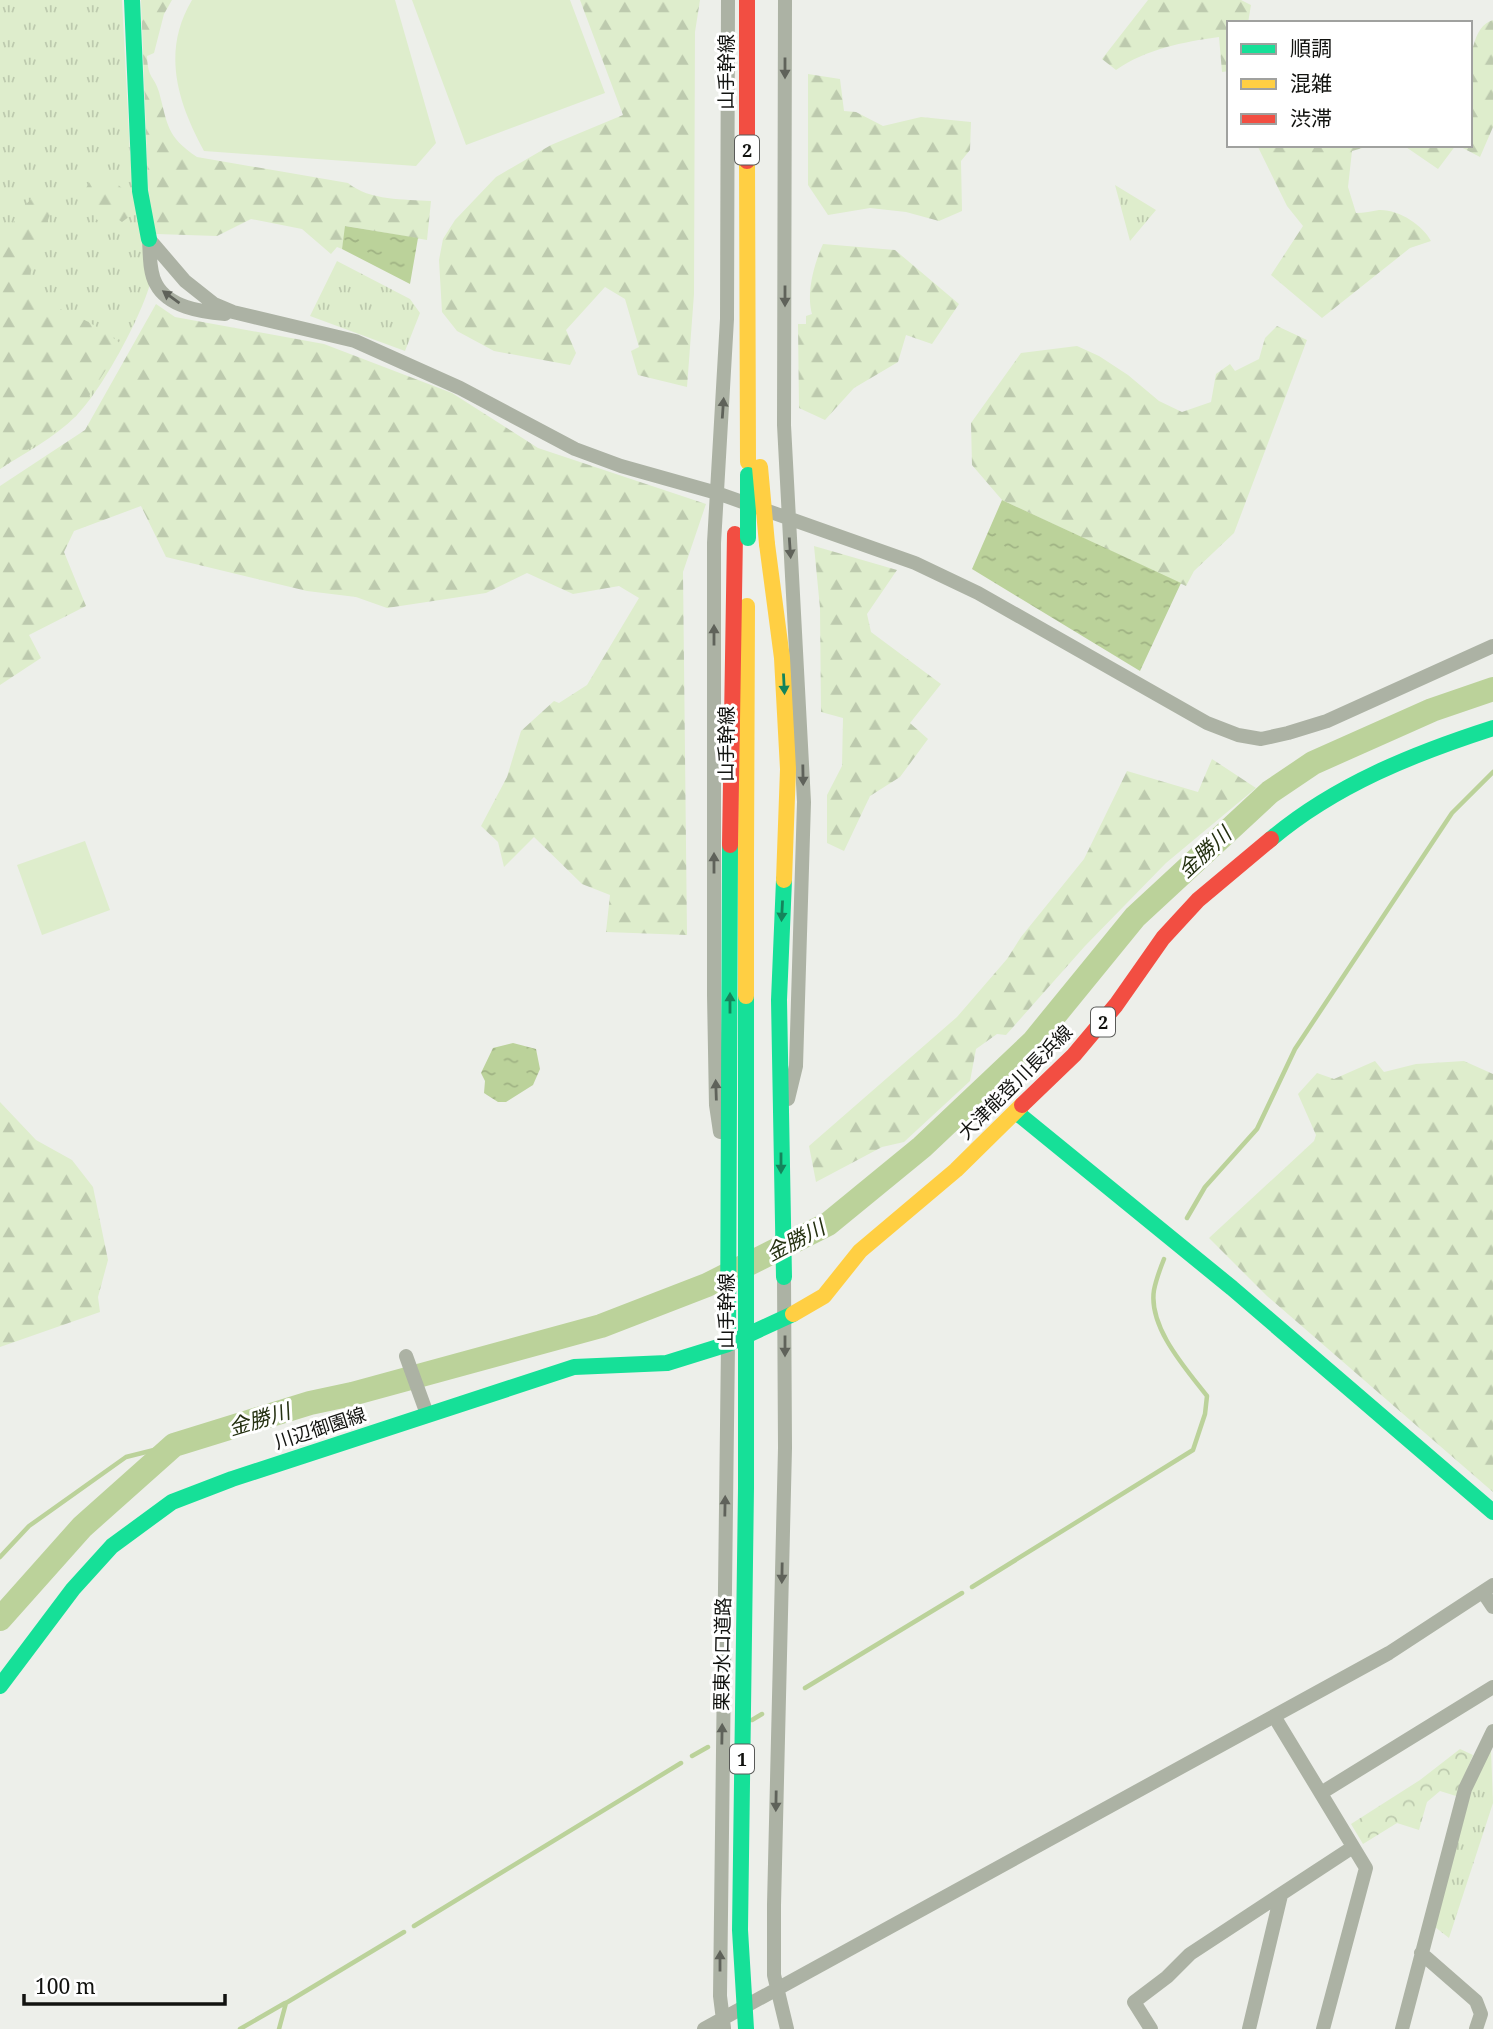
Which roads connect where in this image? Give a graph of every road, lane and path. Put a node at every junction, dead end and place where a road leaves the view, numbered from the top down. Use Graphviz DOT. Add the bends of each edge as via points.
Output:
graph roads {
  1 [pos="132,0"];
  2 [pos="728,0"];
  3 [pos="747,0"];
  4 [pos="785,0"];
  5 [pos="149,240"];
  6 [pos="747,300"];
  7 [pos="233,312"];
  8 [pos="749,463"];
  9 [pos="717,493"];
  10 [pos="789,520"];
  11 [pos="741,536"];
  12 [pos="1493,646"];
  13 [pos="1493,728"];
  14 [pos="1016,1112"];
  15 [pos="781,1125"];
  16 [pos="726,1182"];
  17 [pos="784,1278"];
  18 [pos="785,1318"];
  19 [pos="728,1345"];
  20 [pos="406,1356"];
  21 [pos="427,1414"];
  22 [pos="746,1488"];
  23 [pos="1493,1512"];
  24 [pos="1488,1588"];
  25 [pos="1493,1607"];
  26 [pos="0,1686"];
  27 [pos="1493,1687"];
  28 [pos="1274,1716"];
  29 [pos="1493,1731"];
  30 [pos="1321,1793"];
  31 [pos="1353,1847"];
  32 [pos="1282,1895"];
  33 [pos="1421,1954"];
  34 [pos="777,1990"];
  35 [pos="724,2024"];
  36 [pos="704,2029"];
  37 [pos="746,2029"];
  38 [pos="787,2029"];
  39 [pos="1151,2029"];
  40 [pos="1249,2029"];
  41 [pos="1323,2029"];
  42 [pos="1402,2029"];
  43 [pos="1476,2029"];
  1 -- 5 [label="main road" via="140,191"];
  9 -- 2 [label="street, one-way" via="727,319"];
  3 -- 6 [label="main road, 山手幹線 / 2"];
  4 -- 10 [label="street, one-way" via="784,425"];
  5 -- 7 [label="street" via="185,281"];
  7 -- 5 [label="street, one-way" via="194,309 164,293 155,283"];
  6 -- 8 [label="main road"];
  6 -- 8 [label="main road, 山手幹線 / 2"];
  7 -- 9 [label="street" via="355,341 460,388 575,449"];
  8 -- 11 [label="main road, 山手幹線 / 2, bridge"];
  8 -- 15 [label="main road, one-way, bridge" via="767,544 782,658 787,759 779,1000"];
  9 -- 10 [label="street"];
  16 -- 9 [label="street, one-way" via="716,1105 714,1036"];
  10 -- 12 [label="street" via="915,563 978,593 1207,723 1238,735 1261,739 1327,722"];
  10 -- 15 [label="street, one-way" via="804,802 796,1066"];
  16 -- 11 [label="main road, one-way" via="730,682"];
  11 -- 22 [label="main road, 山手幹線 / 2, bridge"];
  13 -- 14 [label="main road, 大津能登川長浜線 / 2" via="1390,767 1328,798 1279,832 1199,900 1163,938 1093,1034"];
  14 -- 18 [label="main road, 大津能登川長浜線 / 2" via="917,1206 860,1251 824,1296"];
  14 -- 23 [label="main road" via="1232,1288"];
  15 -- 17 [label="main road, one-way"];
  16 -- 19 [label="main road"];
  17 -- 18 [label="street"];
  18 -- 19 [label="main road, 大津能登川長浜線 / 2"];
  18 -- 34 [label="street, one-way" via="774,1905"];
  19 -- 21 [label="main road, 川辺御園線" via="660,1364 574,1367"];
  35 -- 19 [label="street, one-way" via="719,1996"];
  20 -- 21 [label="street"];
  21 -- 26 [label="main road, 川辺御園線" via="172,1502 103,1555"];
  22 -- 37 [label="main road, 栗東水口道路 / 1, bridge" via="740,1930"];
  24 -- 25 [label="street"];
  24 -- 28 [label="street" via="1389,1653"];
  27 -- 30 [label="street"];
  28 -- 30 [label="street"];
  28 -- 34 [label="street"];
  29 -- 33 [label="street" via="1465,1789"];
  30 -- 31 [label="street"];
  31 -- 32 [label="street"];
  31 -- 41 [label="street" via="1366,1868"];
  32 -- 39 [label="street" via="1189,1954 1135,2002"];
  32 -- 40 [label="street"];
  33 -- 42 [label="street"];
  33 -- 43 [label="street" via="1476,2001 1481,2014"];
  34 -- 35 [label="street"];
  34 -- 38 [label="street"];
  35 -- 36 [label="street"];
}
